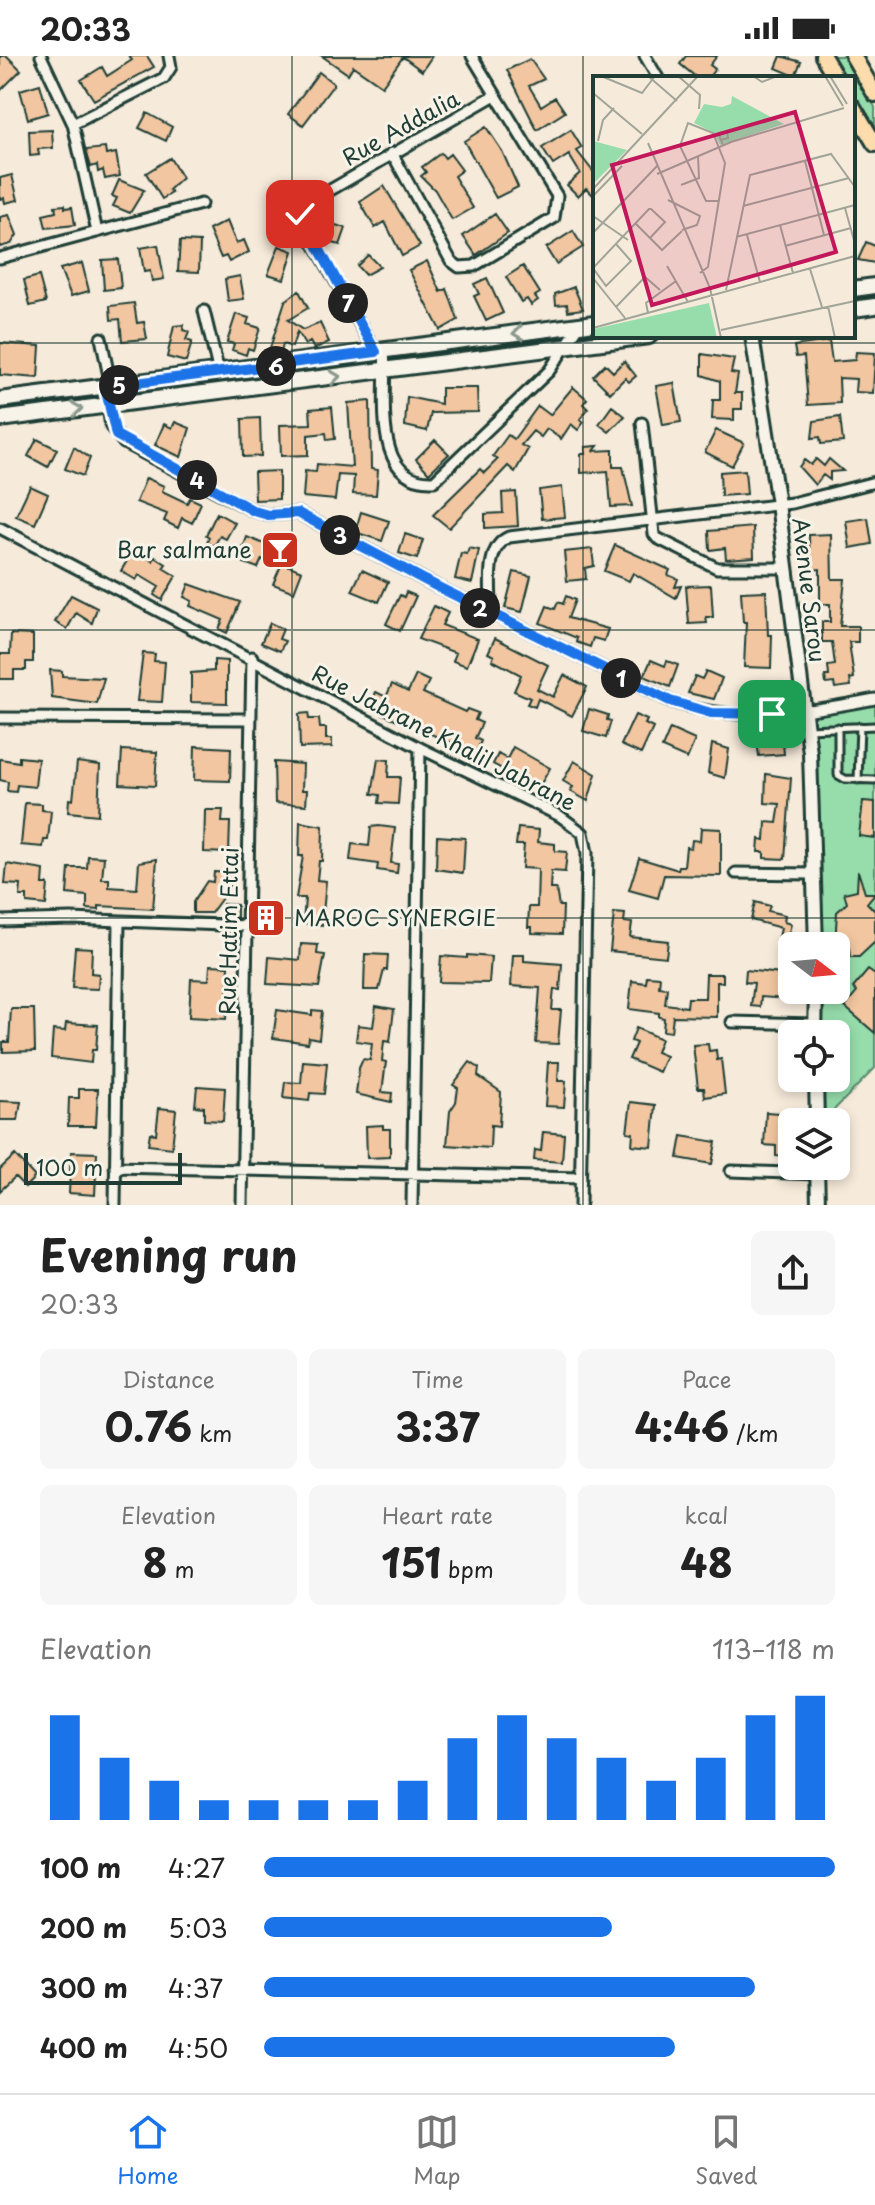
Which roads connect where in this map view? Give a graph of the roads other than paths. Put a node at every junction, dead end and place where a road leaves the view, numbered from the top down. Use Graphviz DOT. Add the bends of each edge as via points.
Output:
graph roads {
  1 [pos="41,56"];
  2 [pos="169,56"];
  3 [pos="472,56"];
  4 [pos="645,56"];
  5 [pos="823,56"];
  6 [pos="853,56"];
  7 [pos="657,76"];
  8 [pos="835,76"];
  9 [pos="875,94"];
  10 [pos="495,95"];
  11 [pos="855,110"];
  12 [pos="73,124"];
  13 [pos="875,144"];
  14 [pos="392,153"];
  15 [pos="201,204"];
  16 [pos="97,232"];
  17 [pos="0,258"];
  18 [pos="875,286"];
  19 [pos="855,289"];
  20 [pos="875,306"];
  21 [pos="855,309"];
  22 [pos="204,311"];
  23 [pos="587,324"];
  24 [pos="101,338"];
  25 [pos="633,338"];
  26 [pos="752,338"];
  27 [pos="567,346"];
  28 [pos="380,351"];
  29 [pos="386,370"];
  30 [pos="219,373"];
  31 [pos="108,386"];
  32 [pos="0,400"];
  33 [pos="108,406"];
  34 [pos="0,419"];
  35 [pos="642,423"];
  36 [pos="875,482"];
  37 [pos="778,504"];
  38 [pos="652,521"];
  39 [pos="0,528"];
  40 [pos="786,568"];
  41 [pos="491,613"];
  42 [pos="252,657"];
  43 [pos="875,699"];
  44 [pos="804,711"];
  45 [pos="0,718"];
  46 [pos="249,719"];
  47 [pos="860,726"];
  48 [pos="875,726"];
  49 [pos="838,727"];
  50 [pos="807,729"];
  51 [pos="420,748"];
  52 [pos="858,780"];
  53 [pos="875,780"];
  54 [pos="736,873"];
  55 [pos="812,874"];
  56 [pos="0,921"];
  57 [pos="119,921"];
  58 [pos="248,926"];
  59 [pos="815,932"];
  60 [pos="732,1022"];
  61 [pos="778,1026"];
  62 [pos="115,1167"];
  63 [pos="243,1170"];
  64 [pos="778,1170"];
  65 [pos="731,1171"];
  66 [pos="412,1175"];
  67 [pos="581,1178"];
  68 [pos="817,1180"];
  69 [pos="115,1205"];
  70 [pos="242,1205"];
  71 [pos="412,1205"];
  72 [pos="580,1205"];
  73 [pos="818,1205"];
  1 -- 12 [label="street"];
  2 -- 12 [label="street" via="171,67 164,78"];
  3 -- 10 [label="street"];
  4 -- 7 [label="street"];
  5 -- 8 [label="main road"];
  6 -- 9 [label="main road"];
  10 -- 14 [label="street, Rue Addalia"];
  10 -- 14 [label="street" via="557,196 554,218 474,266 463,268 451,261"];
  11 -- 13 [label="main road"];
  12 -- 16 [label="street"];
  14 -- 28 [label="street, Rue Addalia" via="300,210"];
  15 -- 16 [label="street"];
  16 -- 17 [label="street"];
  18 -- 19 [label="main road"];
  20 -- 21 [label="main road"];
  22 -- 30 [label="street"];
  23 -- 27 [label="street"];
  23 -- 28 [label="main road, one-way"];
  24 -- 31 [label="street"];
  25 -- 27 [label="main road"];
  26 -- 37 [label="street, Avenue Sarou"];
  27 -- 29 [label="main road"];
  27 -- 29 [label="street" via="549,371 434,481 403,473 387,449"];
  28 -- 29 [label="street"];
  28 -- 30 [label="main road"];
  33 -- 29 [label="main road, one-way"];
  30 -- 31 [label="main road"];
  31 -- 32 [label="main road"];
  31 -- 33 [label="street"];
  34 -- 33 [label="main road, one-way"];
  33 -- 41 [label="street" via="113,431 124,443 254,511 298,513"];
  35 -- 38 [label="street"];
  36 -- 37 [label="street"];
  37 -- 38 [label="street"];
  37 -- 40 [label="street, Avenue Sarou"];
  38 -- 40 [label="street" via="662,542 707,564 733,570"];
  38 -- 41 [label="street" via="503,540 492,559"];
  39 -- 42 [label="street, Rue Jabrane Khalil Jabrane"];
  40 -- 44 [label="street, Avenue Sarou"];
  41 -- 44 [label="street" via="698,711"];
  42 -- 46 [label="street, Rue Hatim Ettai"];
  42 -- 51 [label="street, Rue Jabrane Khalil Jabrane"];
  43 -- 44 [label="street"];
  44 -- 50 [label="street, Avenue Sarou"];
  45 -- 46 [label="street"];
  46 -- 58 [label="street, Rue Hatim Ettai"];
  47 -- 48 [label="lane"];
  47 -- 49 [label="lane"];
  47 -- 52 [label="lane"];
  49 -- 50 [label="lane"];
  49 -- 52 [label="lane" via="838,775"];
  50 -- 55 [label="street, Avenue Sarou"];
  51 -- 66 [label="street"];
  51 -- 67 [label="street, Rue Jabrane Khalil Jabrane" via="560,816 585,838"];
  52 -- 53 [label="lane"];
  54 -- 55 [label="street"];
  55 -- 59 [label="street, Avenue Sarou"];
  56 -- 57 [label="street"];
  57 -- 58 [label="street"];
  57 -- 62 [label="street"];
  58 -- 63 [label="street, Rue Hatim Ettai"];
  60 -- 61 [label="street"];
  62 -- 63 [label="street"];
  62 -- 69 [label="street"];
  63 -- 66 [label="street"];
  63 -- 70 [label="street, Rue Hatim Ettai"];
  64 -- 65 [label="street"];
  66 -- 67 [label="street"];
  66 -- 71 [label="street"];
  67 -- 72 [label="street, Rue Jabrane Khalil Jabrane"];
  68 -- 73 [label="street"];
}
